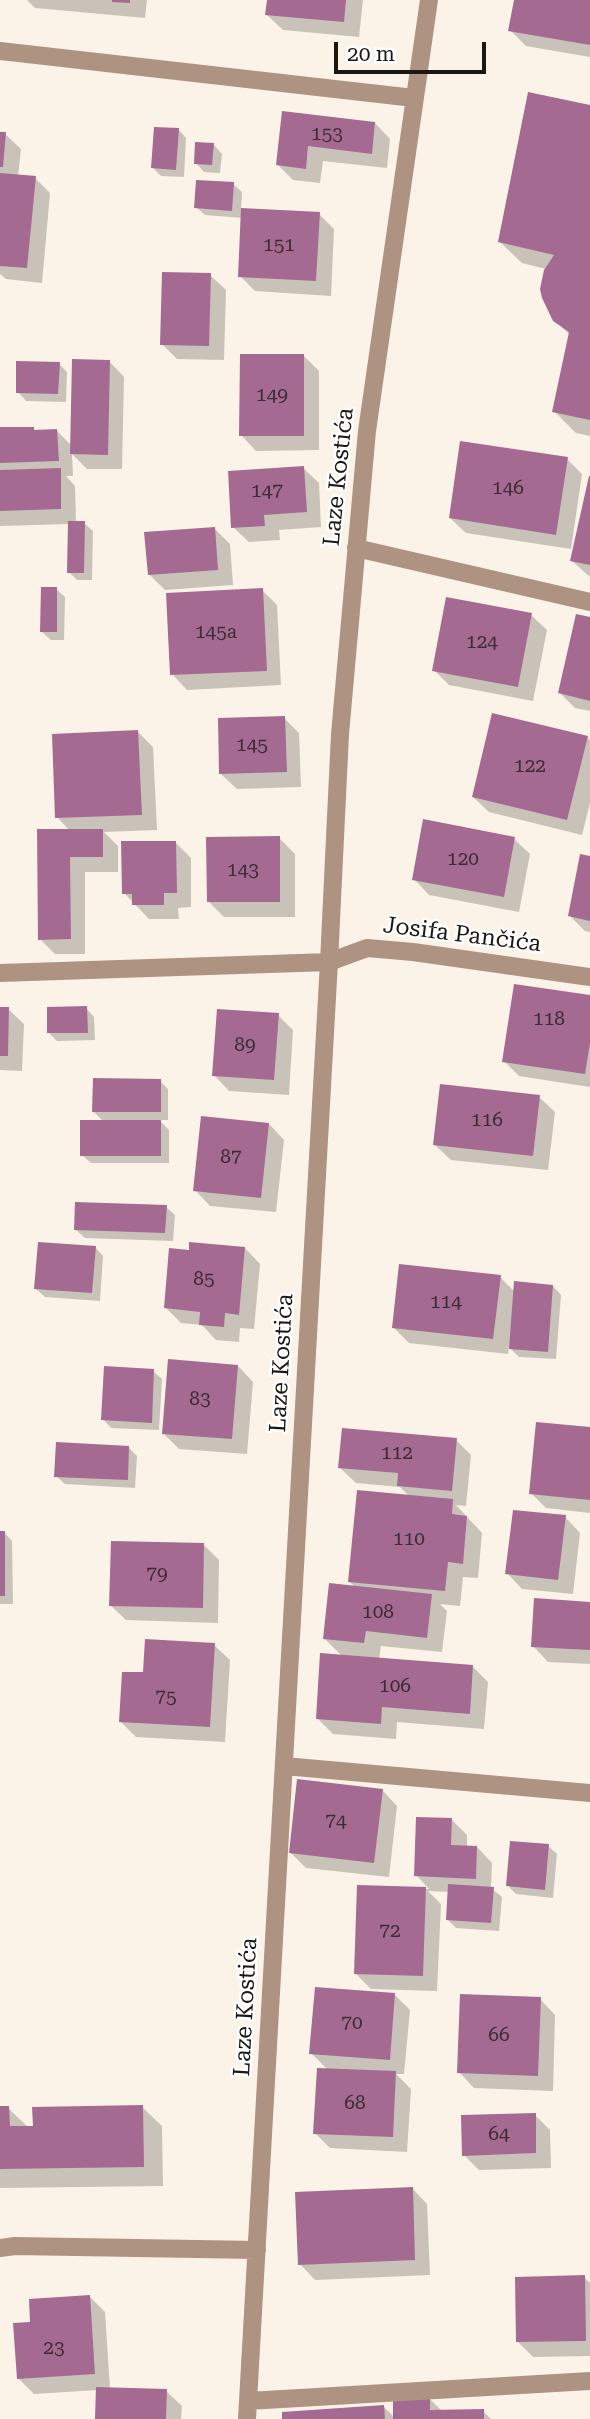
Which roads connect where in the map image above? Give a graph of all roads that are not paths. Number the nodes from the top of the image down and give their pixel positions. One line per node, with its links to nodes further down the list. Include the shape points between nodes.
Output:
1 (429, 0): 3 (street, Laze Kostića)
2 (0, 51): 3 (street)
3 (414, 99): 4 (street, Laze Kostića, via 367,432)
4 (356, 548): 5 (street); 6 (street, Laze Kostića, via 340,734)
5 (590, 602)
6 (329, 962): 7 (street); 8 (street, Josifa Pančića, via 368,948); 9 (street, Laze Kostića)
7 (0, 973)
8 (590, 976)
9 (284, 1766): 10 (street); 12 (street, Laze Kostića)
10 (590, 1793)
11 (0, 2248): 12 (street)
12 (257, 2250): 14 (street, Laze Kostića)
13 (590, 2381): 14 (street)
14 (248, 2401): 15 (street, Laze Kostića)
15 (247, 2419)

